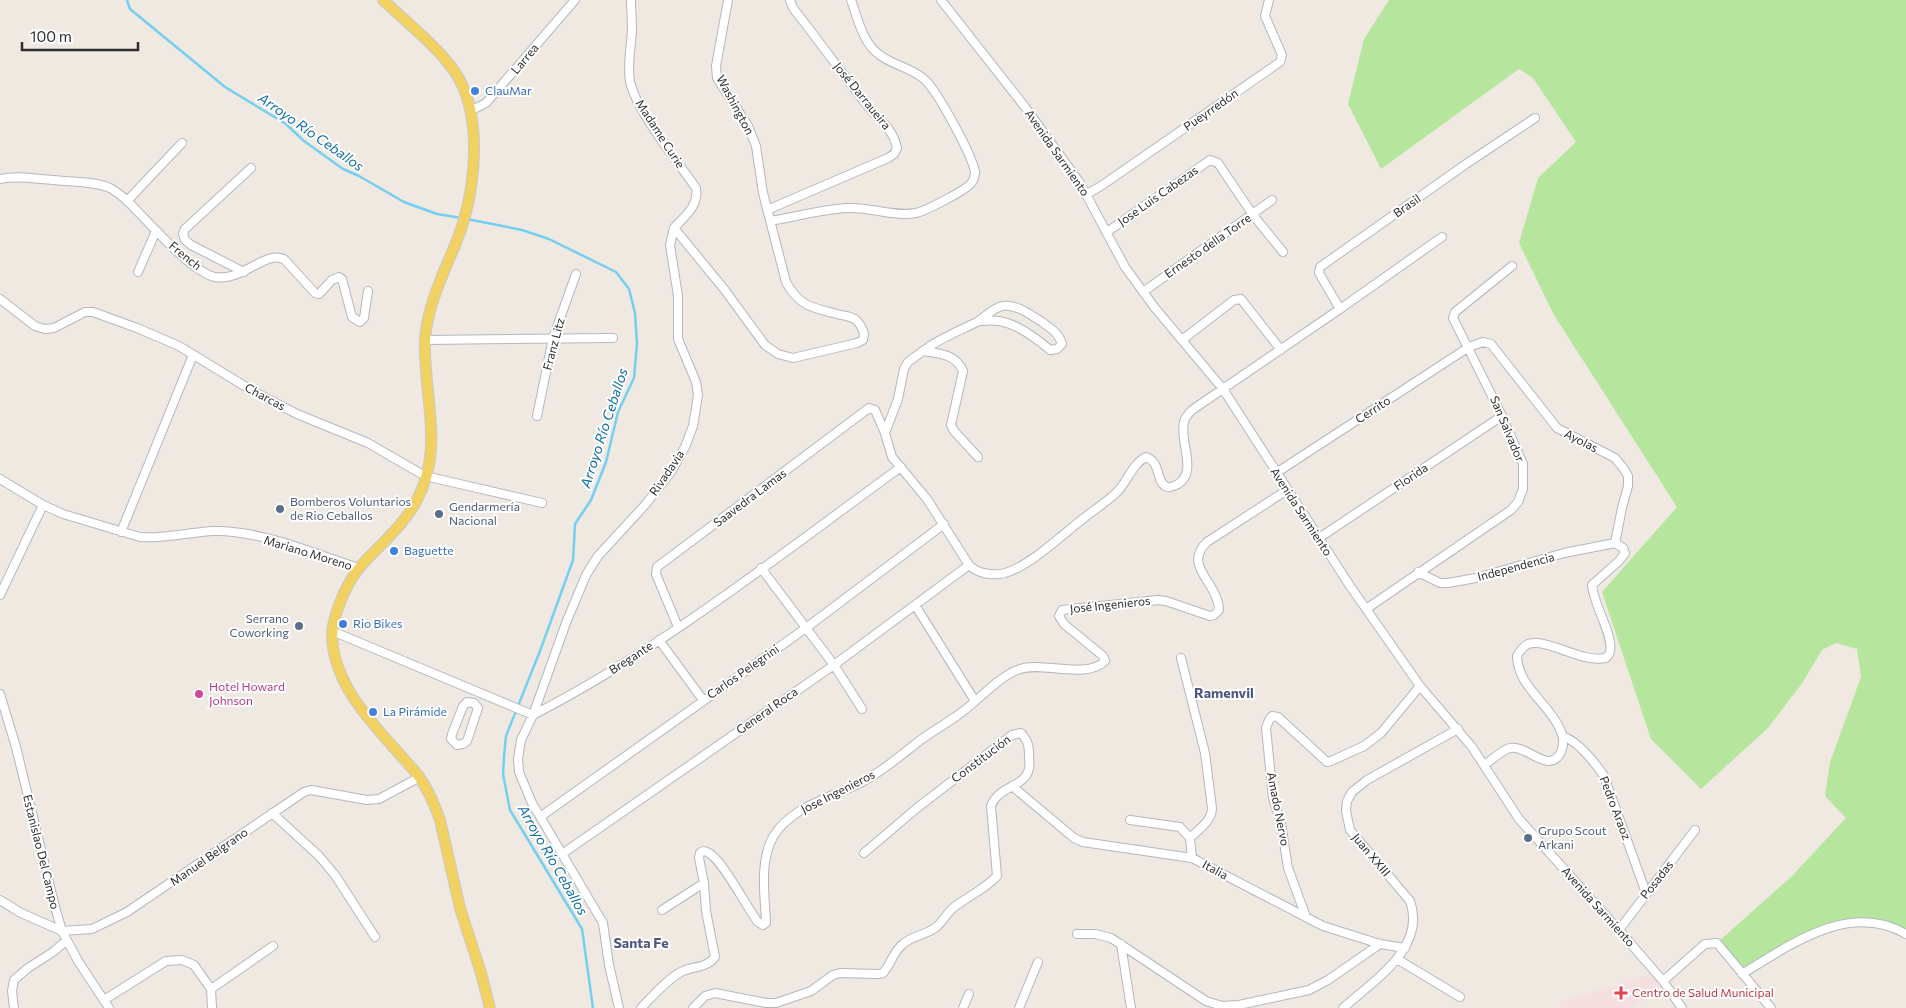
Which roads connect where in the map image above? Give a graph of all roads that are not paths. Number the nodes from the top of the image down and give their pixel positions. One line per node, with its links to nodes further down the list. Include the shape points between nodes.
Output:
1 (383, 0): 9 (main road, via 439,52 463,88)
2 (575, 0): 9 (street, Larrea, via 486,103)
3 (631, 0): 20 (street, Madame Curie, via 630,81 649,120 696,188 698,196 693,208)
4 (728, 0): 17 (street, Washington, via 716,66 717,78 748,126 756,146)
5 (790, 0): 17 (street, José Darraueira, via 868,107 888,127 897,148 888,158)
6 (851, 0): 19 (street, via 873,50 926,80 937,96 970,155 975,173 972,183 965,190 918,213 847,208)
7 (941, 0): 14 (street, Avenida Sarmiento, via 1025,106)
8 (1269, 0): 14 (street, Pueyrredón, via 1265,16 1282,55 1280,62)
9 (470, 111): 36 (main road, via 474,170 467,211 443,273)
10 (1535, 118): 32 (street, Brasil, via 1320,267 1319,273)
11 (182, 143): 15 (street)
12 (251, 168): 27 (street, via 183,234 191,245)
13 (0, 179): 15 (street, French, via 18,177 103,186)
14 (1086, 194): 22 (street, Avenida Sarmiento)
15 (127, 200): 21 (street, French)
16 (1272, 200): 18 (street, Ernesto della Torre)
17 (767, 210): 19 (street)
18 (1253, 215): 22 (street, Jose Luis Cabezas, via 1218,163 1210,160); 24 (street); 30 (street, Ernesto della Torre)
19 (770, 221): 20 (street, via 786,282 793,294 809,307 851,317 864,333 863,340 793,358 778,354 765,345 724,288)
20 (674, 228): 79 (street, Rivadavia, via 670,245 678,296 678,339 698,395 693,426 671,472 598,556 586,575)
21 (156, 231): 26 (street); 27 (street, French, via 180,255 214,277)
22 (1107, 232): 30 (street, Avenida Sarmiento, via 1125,267)
23 (1442, 237): 32 (street)
24 (1283, 252)
25 (1512, 266): 38 (street, San Salvador, via 1455,312 1453,318)
26 (138, 272)
27 (244, 272): 29 (street, French, via 272,256 280,257 319,294 339,277 352,318 360,322 364,318)
28 (576, 274): 34 (street, Franz Litz)
29 (368, 291)
30 (1144, 292): 37 (street, Avenida Sarmiento)
31 (0, 299): 41 (street, Charcas, via 35,326 45,329 54,328 85,312 93,312 179,346)
32 (1340, 309): 40 (street)
33 (979, 321): 33 (street, via 999,321 1013,326 1050,350 1057,350 1062,344 1056,332 1022,310 1009,306 1001,306); 39 (street)
34 (553, 338): 35 (street); 36 (street); 43 (street, Franz Litz)
35 (613, 338)
36 (425, 340): 49 (main road, via 432,447)
37 (1182, 340): 40 (street, via 1234,300 1241,299); 42 (street, Avenida Sarmiento)
38 (1469, 347): 44 (street, San Salvador); 48 (street, Cerrito); 57 (street, Ayolas, via 1483,342 1490,344 1557,428 1615,458 1624,469 1628,486)
39 (923, 350): 45 (street, via 904,369 898,399); 46 (street, via 944,354 962,367 951,424)
40 (1281, 350): 42 (street)
41 (193, 355): 49 (street, Charcas, via 297,414 368,443); 55 (street)
42 (1223, 389): 48 (street, Avenida Sarmiento); 58 (street, via 1192,410 1184,422 1187,472 1176,486 1165,486 1160,481 1157,466 1146,457 1136,464 1117,492 1020,566 993,574 975,571)
43 (537, 416)
44 (1502, 416): 56 (street, Florida); 61 (street, San Salvador, via 1523,464 1523,489 1518,502 1511,510)
45 (885, 433): 47 (street, via 892,457); 65 (street, Saavedra Lamas, via 874,410 869,408 657,567 656,574)
46 (978, 457)
47 (901, 467): 54 (street); 60 (street, Bregante)
48 (1276, 474): 51 (street, Avenida Sarmiento)
49 (425, 476): 52 (street, Charcas); 59 (main road, via 418,499 398,528)
50 (0, 479): 53 (street, Mariano Moreno)
51 (1287, 490): 56 (street, Avenida Sarmiento); 71 (street, José Ingenieros, via 1207,542 1198,553 1199,566 1217,595 1219,610 1214,616 1158,600 1062,610 1058,616 1064,624 1092,645 1105,661 1090,668 1028,667)
52 (542, 503)
53 (43, 505): 55 (street, Mariano Moreno); 62 (street)
54 (944, 524): 58 (street); 66 (street, Carlos Pelegrini)
55 (121, 532): 59 (street, Mariano Moreno, via 151,538 215,531 250,536 274,540)
56 (1319, 538): 64 (street, Avenida Sarmiento)
57 (1615, 542): 61 (street, Independencia, via 1448,583 1440,583); 81 (street, via 1625,553 1592,585 1610,642 1606,658 1597,660 1576,656 1536,643 1527,645 1517,656 1522,677)
58 (969, 565): 63 (street, General Roca)
59 (359, 568): 67 (main road, via 341,600)
60 (761, 568): 65 (street, Bregante); 66 (street)
61 (1418, 572): 64 (street, San Salvador)
62 (0, 595)
63 (915, 604): 70 (street, General Roca); 76 (street)
64 (1366, 608): 72 (street, Avenida Sarmiento)
65 (678, 628): 68 (street, Bregante)
66 (806, 628): 70 (street); 75 (street, Carlos Pelegrini)
67 (332, 631): 73 (street); 83 (main road, via 336,664 360,708)
68 (660, 640): 75 (street); 79 (street, Bregante, via 608,674)
69 (1181, 658): 89 (street, via 1205,753 1212,808 1207,822)
70 (834, 665): 78 (street); 91 (street, General Roca)
71 (1004, 679): 76 (street, Jose Ingenieros)
72 (1420, 686): 80 (street, Avenida Sarmiento); 97 (street, Amado Nervo, via 1381,732 1364,746 1327,762 1278,716 1269,720 1266,728 1273,798 1281,823 1288,868)
73 (478, 691): 77 (street); 79 (street)
74 (0, 694): 99 (street, Estanislao Del Campo)
75 (703, 700): 86 (street, Carlos Pelegrini)
76 (975, 701): 93 (street, Jose Ingenieros, via 887,767 797,813 784,824 768,849 764,876 766,923 758,922 714,857 703,851 699,858)
77 (474, 703): 77 (street, via 467,702 463,706 451,739 457,745 467,741 478,708)
78 (862, 710)
79 (530, 713): 86 (street, Rivadavia, via 518,759 519,772)
80 (1458, 729): 82 (street, Avenida Sarmiento); 107 (street, Juan XXIII, via 1367,780 1352,792 1347,801 1350,830 1410,901 1414,911)
81 (1564, 736): 82 (street, via 1560,753 1554,760 1544,761 1510,748); 94 (street, Pedro Araoz, via 1570,738 1604,776)
82 (1484, 764): 98 (street, Avenida Sarmiento, via 1519,819)
83 (420, 777): 85 (street, Manuel Belgrano, via 379,799 367,800 311,790); 119 (main road, via 440,820 460,908)
84 (1012, 786): 90 (street, Constitución, via 1021,781 1030,769 1029,745 1021,733 1012,735); 92 (street, via 1083,842); 122 (street, Constitución, via 1000,792 991,806 997,876 950,911 933,930 904,943 890,958 883,973 840,973 811,992 776,1003 710,993)
85 (272, 814): 99 (street, Manuel Belgrano, via 127,912 92,929); 102 (street, via 319,856 335,875)
86 (540, 817): 91 (street, Rivadavia)
87 (1130, 820): 89 (street, via 1180,827)
88 (1695, 830): 94 (street, Posadas)
89 (1190, 838): 92 (street, Italia)
90 (864, 853)
91 (562, 854): 120 (street, Rivadavia, via 602,923)
92 (1192, 858): 97 (street, Italia)
93 (704, 883): 96 (street); 121 (street, Jose Ingenieros, via 715,957 708,964 677,973)
94 (1646, 893): 98 (street, Posadas)
95 (0, 900): 99 (street, Manuel Belgrano)
96 (662, 910)
97 (1306, 917): 105 (street, Italia, via 1323,926)
98 (1619, 930): 111 (street, Avenida Sarmiento)
99 (62, 931): 103 (street, Estanislao Del Campo)
100 (1077, 934): 104 (street, via 1095,934)
101 (1906, 934): 110 (street, via 1884,925 1864,922 1831,926 1796,942)
102 (375, 937)
103 (67, 940): 115 (street, Estanislao Del Campo); 116 (street, via 14,980)
104 (1121, 944): 105 (street, via 1206,1002 1222,1006 1308,990); 125 (street)
105 (1380, 944): 107 (street, Italia)
106 (273, 946): 112 (street)
107 (1405, 948): 108 (street, Juan XXIII)
108 (1397, 959): 114 (street); 126 (street, Juan XXIII)
109 (1038, 962): 124 (street)
110 (1742, 974): 111 (street, via 1717,943 1705,944); 128 (street)
111 (1663, 981): 127 (street, Avenida Sarmiento)
112 (211, 989): 115 (street, via 194,965 175,959 166,960); 118 (street)
113 (969, 994): 123 (street)
114 (1460, 997)
115 (104, 1000): 117 (street, Estanislao Del Campo)
116 (14, 1008)
117 (110, 1008)
118 (212, 1008)
119 (490, 1008)
120 (619, 1008)
121 (641, 1008)
122 (693, 1008)
123 (962, 1008)
124 (1019, 1008)
125 (1130, 1008)
126 (1343, 1008)
127 (1682, 1008)
128 (1771, 1008)

